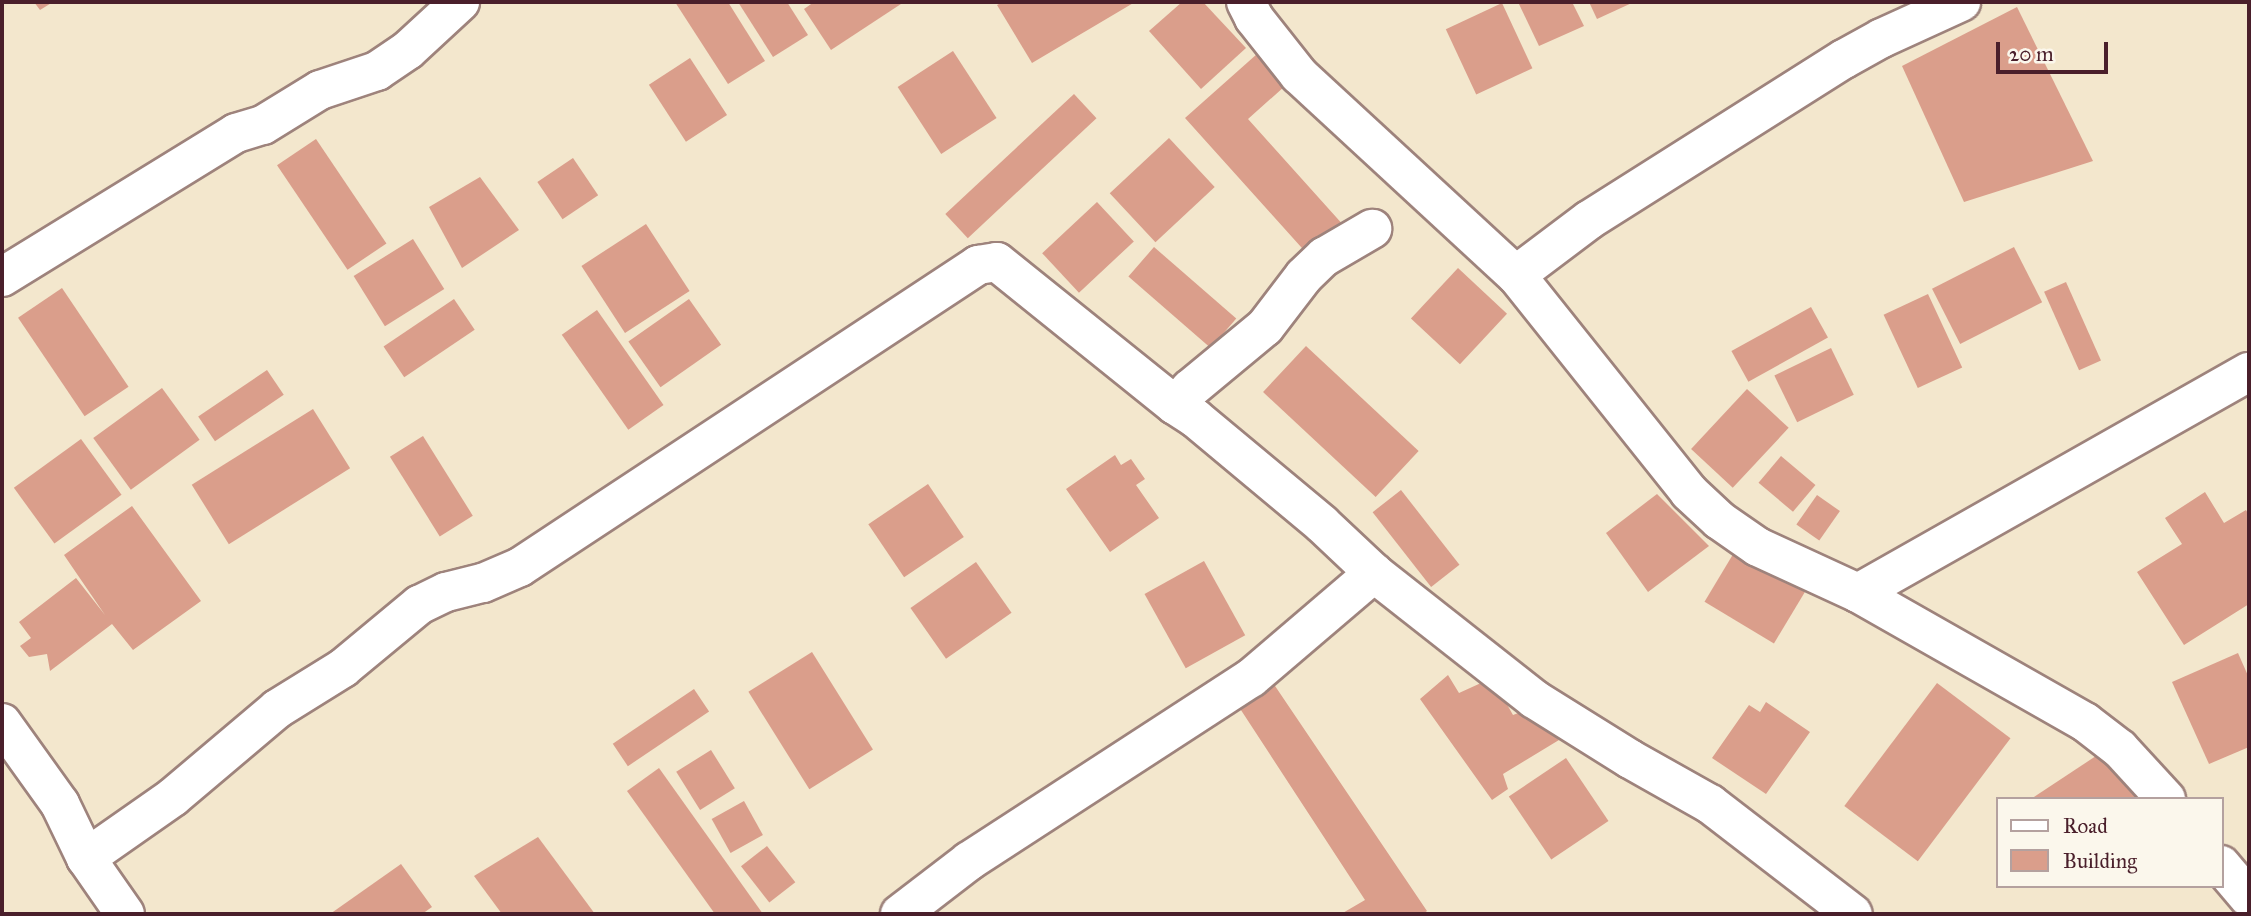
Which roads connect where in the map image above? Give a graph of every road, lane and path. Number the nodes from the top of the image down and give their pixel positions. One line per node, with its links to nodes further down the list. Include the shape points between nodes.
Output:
1 (460, 2): 6 (street, via 408,50 377,71 320,90 263,125 236,132)
2 (1246, 2): 5 (street, via 1299,75)
3 (1961, 2): 5 (street, via 1844,59 1589,220)
4 (1372, 229): 8 (street, via 1324,257 1265,327)
5 (1516, 275): 10 (street, via 1689,492 1719,520 1758,547)
6 (2, 277)
7 (2249, 372): 10 (street)
8 (1175, 405): 9 (street, via 1312,516); 13 (street, via 997,261 978,265 520,567 419,605 343,668 277,709 173,797)
9 (1374, 573): 17 (street, via 1251,678 969,861); 18 (street, via 1534,699 1710,804)
10 (1857, 593): 12 (street, via 2085,722 2120,749)
11 (2, 723): 13 (street, via 60,804)
12 (2164, 797)
13 (86, 858): 16 (street)
14 (2223, 867): 15 (street)
15 (2249, 898)
16 (125, 914)
17 (900, 914)
18 (1853, 914)

